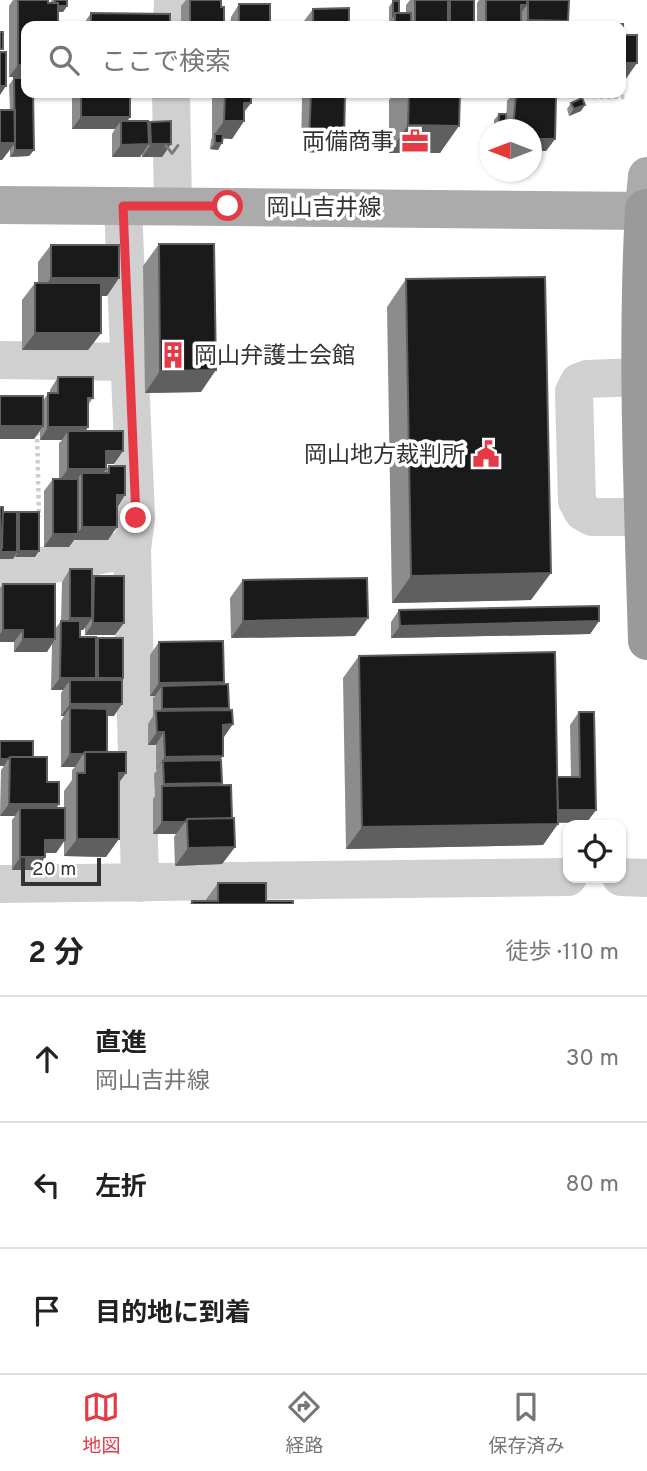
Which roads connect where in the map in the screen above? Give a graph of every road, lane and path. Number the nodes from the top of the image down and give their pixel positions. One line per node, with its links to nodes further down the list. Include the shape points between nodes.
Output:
1 (173, 0): 2 (street)
2 (172, 21)
3 (171, 98): 7 (street, one-way to 7)
4 (646, 201): 7 (main road, 岡山吉井線); 10 (highway)
5 (0, 205): 6 (main road, 岡山吉井線)
6 (123, 206): 7 (main road, 岡山吉井線); 9 (street)
7 (173, 206)
8 (0, 360): 9 (street)
9 (131, 362): 15 (street, via 136,518)
10 (639, 377): 14 (highway); 14 (street, via 587,379 579,382 574,392 577,501 592,517)
11 (37, 430): 13 (path)
12 (26, 513): 13 (path)
13 (39, 513): 16 (path)
14 (643, 517): 18 (highway)
15 (132, 549): 16 (street); 22 (street)
16 (40, 566): 17 (street)
17 (0, 574)
18 (647, 641)
19 (563, 877): 22 (street)
20 (626, 877): 21 (street)
21 (647, 878)
22 (140, 883): 23 (street)
23 (0, 884)

